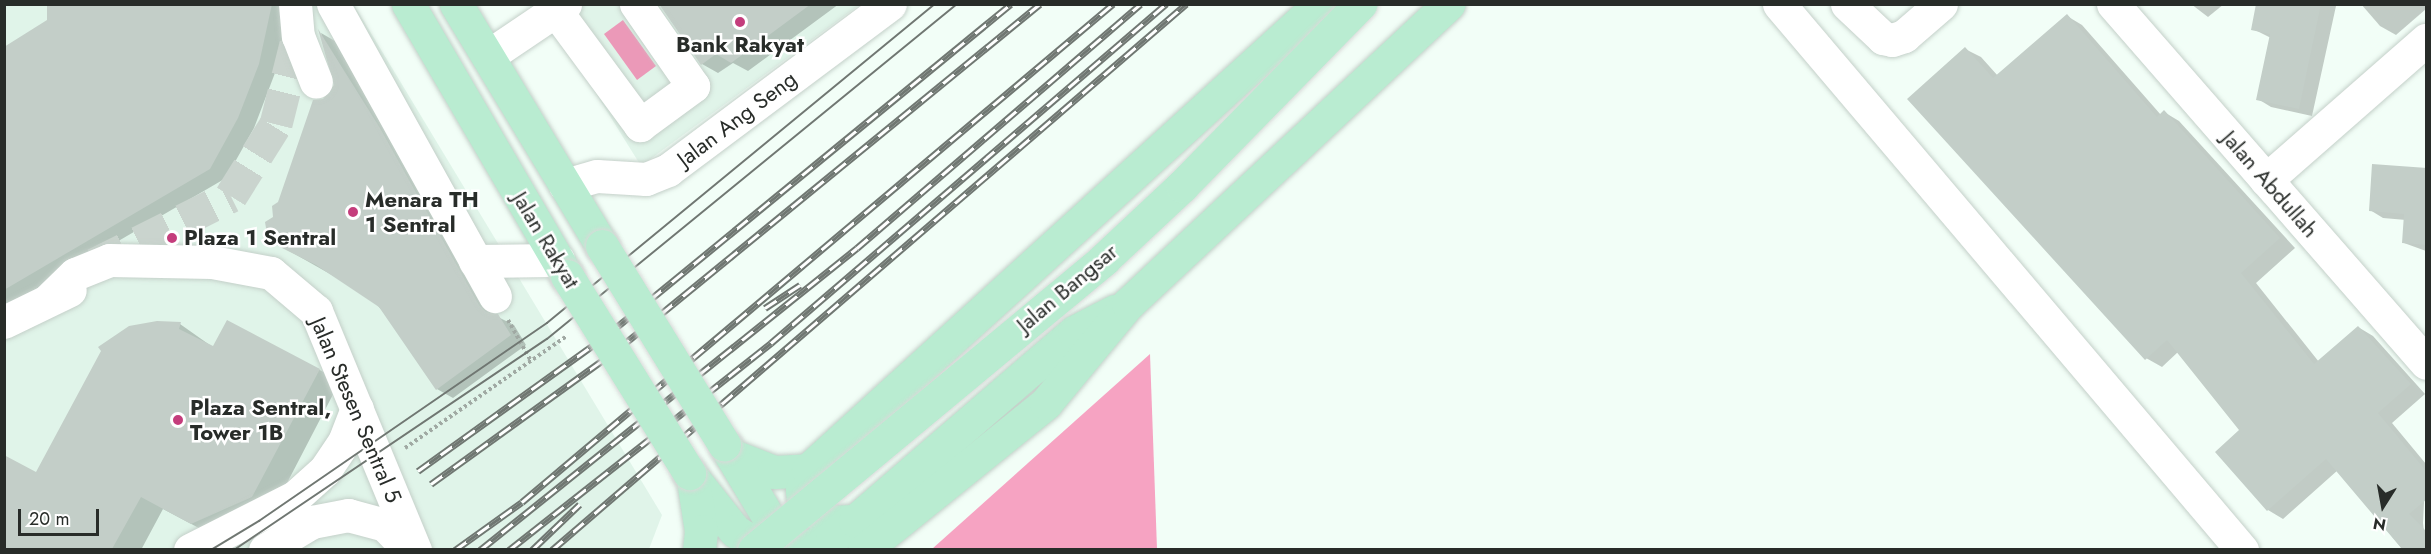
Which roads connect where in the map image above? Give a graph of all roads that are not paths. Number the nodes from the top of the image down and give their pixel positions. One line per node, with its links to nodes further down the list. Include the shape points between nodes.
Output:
1 (333, 4): 20 (street)
2 (408, 4): 21 (main road, Jalan Rakyat)
3 (456, 4): 16 (main road, Jalan Rakyat)
4 (636, 4): 13 (street, via 693,86 640,125)
5 (890, 4): 19 (street, Jalan Ang Seng, via 668,170 646,179 597,176)
6 (1320, 4): 27 (main road)
7 (1360, 4): 35 (main road, Jalan Bangsar, bridge, via 1182,186 1104,259)
8 (1449, 4): 29 (main road, via 1128,304 1047,403)
9 (1779, 4): 39 (street)
10 (1847, 4): 11 (street, via 1883,38 1892,40 1904,36)
11 (1941, 4)
12 (2113, 4): 18 (street, Jalan Abdullah)
13 (560, 8): 16 (street)
14 (296, 20): 17 (street)
15 (2427, 40): 18 (street)
16 (488, 56): 19 (main road, Jalan Rakyat)
17 (316, 82)
18 (2253, 177): 24 (street, Jalan Abdullah)
19 (565, 185): 26 (main road, Jalan Rakyat, bridge)
20 (475, 261): 21 (street); 22 (street)
21 (562, 268): 28 (main road, Jalan Rakyat, bridge)
22 (495, 296)
23 (4, 322): 25 (street, Jalan Stesen Sentral 5, via 49,299 141,262 212,262 271,273 316,311)
24 (2427, 363)
25 (357, 408): 30 (street, via 344,442 325,470 295,497); 33 (street, Jalan Stesen Sentral 5)
26 (727, 449): 27 (main road, via 774,472); 37 (main road, Jalan Rakyat, via 772,525)
27 (808, 470): 29 (main road, via 803,500 814,512)
28 (691, 476): 34 (main road, via 701,531); 36 (main road, Jalan Rakyat, via 735,531)
29 (860, 535): 38 (main road, via 832,538)
30 (190, 549)
31 (265, 549): 32 (street, via 312,522 348,515 385,525)
32 (409, 549)
33 (415, 549)
34 (699, 549)
35 (754, 549)
36 (766, 549)
37 (780, 549)
38 (796, 549)
39 (2242, 549)

